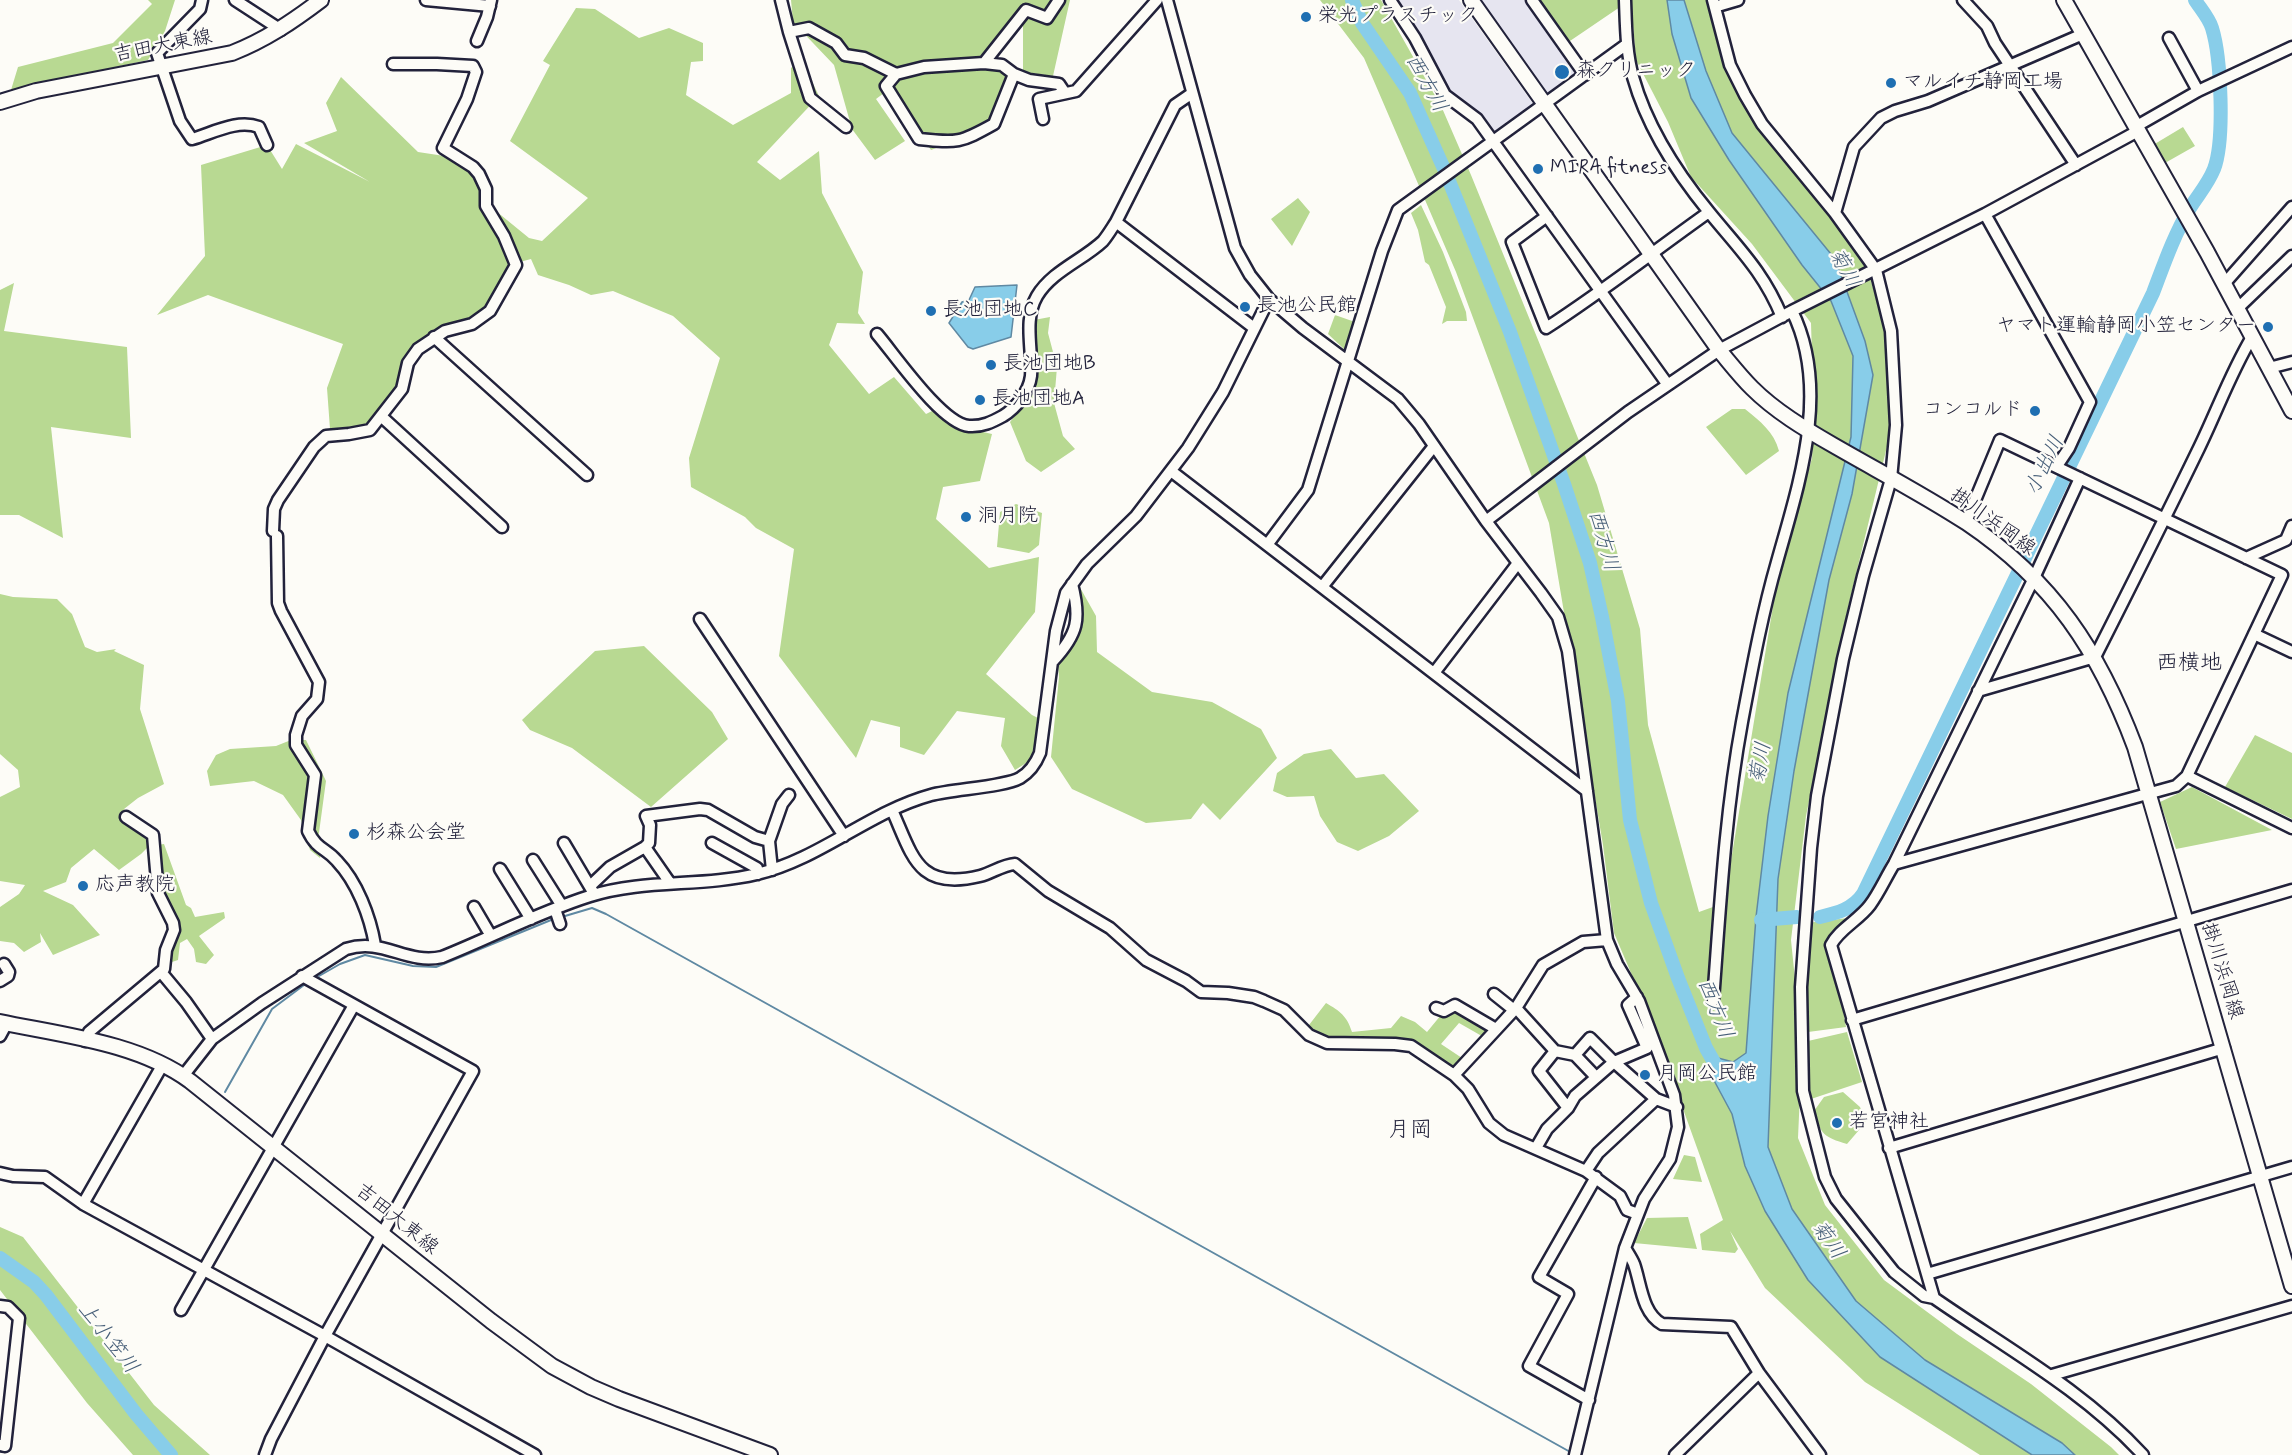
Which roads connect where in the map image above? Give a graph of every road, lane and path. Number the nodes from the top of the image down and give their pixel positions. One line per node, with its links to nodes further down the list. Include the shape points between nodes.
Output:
1 (202, 0): 28 (street, via 200,9 157,53)
2 (235, 0): 18 (street)
3 (321, 0): 18 (main road, 吉田大東線)
4 (426, 0): 16 (street)
5 (781, 0): 19 (street)
6 (1059, 0): 25 (street, via 1047,18 1026,10)
7 (1157, 0): 33 (street, via 1076,91)
8 (1167, 0): 34 (street)
9 (1390, 0): 40 (street, via 1445,95 1477,119)
10 (1471, 0): 36 (main road, 掛川浜岡線)
11 (1532, 0): 31 (street)
12 (1625, 0): 23 (street)
13 (1738, 0): 17 (street)
14 (1963, 0): 27 (street, via 1987,26)
15 (2064, 0): 20 (main road)
16 (490, 3): 22 (street)
17 (1717, 3): 45 (street, via 1730,65 1748,100 1762,124)
18 (281, 30): 28 (main road, 吉田大東線, via 232,53)
19 (789, 32): 29 (street, via 809,28 836,43 845,55 864,58); 38 (street, via 810,98)
20 (2083, 34): 27 (street); 39 (main road)
21 (2169, 38): 32 (street)
22 (477, 42)
23 (1627, 44): 31 (street); 44 (street, via 1633,76 1652,126 1680,174)
24 (2292, 46): 32 (street)
25 (984, 63): 29 (street, via 924,67); 30 (street, via 1002,65)
26 (393, 64): 60 (street, via 473,66 476,72 467,99 443,148 480,174 486,189 486,206 516,265 490,311 472,324)
27 (2010, 66): 42 (street); 45 (street, via 1881,118 1854,147)
28 (162, 67): 35 (main road, 吉田大東線, via 36,91); 41 (street, via 180,122 192,139 248,123 259,127)
29 (896, 74): 30 (street, via 886,86 919,139 952,143 994,124)
30 (1014, 74): 33 (street, via 1059,84)
31 (1585, 75): 36 (street)
32 (2198, 91): 39 (street)
33 (1065, 93): 37 (street, via 1038,99)
34 (1191, 94): 48 (street, via 1175,105); 54 (street, via 1235,248)
35 (0, 102)
36 (1544, 105): 40 (street); 49 (main road, 掛川浜岡線)
37 (1042, 119)
38 (846, 127)
39 (2137, 129): 42 (street); 52 (main road)
40 (1493, 141): 47 (street); 63 (street, via 1398,210)
41 (267, 145)
42 (2076, 165): 46 (street)
43 (2292, 207): 52 (street)
44 (1709, 212): 49 (street); 57 (street, via 1750,259)
45 (1835, 213): 51 (street)
46 (1985, 214): 51 (street); 71 (street, via 2090,402)
47 (1547, 216): 53 (street); 53 (street, via 1512,242 1546,328)
48 (1116, 222): 58 (street); 59 (street, via 1104,240 1050,280 1038,295 1029,313 1031,378 1010,412 991,423 968,426 950,418)
49 (1651, 253): 53 (street); 62 (main road, 掛川浜岡線)
50 (2292, 256): 55 (street)
51 (1874, 270): 56 (street); 75 (street, via 1891,331 1896,390)
52 (2224, 284): 55 (main road)
53 (1600, 293): 66 (street)
54 (1269, 299): 58 (street); 63 (street)
55 (2237, 309): 61 (main road)
56 (1795, 310): 57 (street); 69 (street, via 1809,363)
57 (1782, 317): 62 (street)
58 (1254, 328): 72 (street, via 1214,407)
59 (878, 334)
60 (434, 337): 68 (street, via 408,363 404,386); 73 (street)
61 (2252, 337): 65 (main road); 76 (street)
62 (1719, 350): 66 (street); 69 (main road, 掛川浜岡線, via 1752,388)
63 (1348, 361): 70 (street, via 1398,399); 81 (street, via 1308,490)
64 (2292, 362): 65 (street)
65 (2269, 368): 67 (main road)
66 (1668, 385): 77 (street)
67 (2292, 411)
68 (382, 417): 80 (street); 121 (street, via 370,430 326,436 314,447 274,509 278,603 320,682 317,699 302,716 296,735 296,745 315,775 308,831 321,850 334,857 353,880)
69 (1809, 431): 75 (main road, 掛川浜岡線); 128 (street, via 1742,722 1722,873)
70 (1434, 446): 77 (street); 86 (street)
71 (2057, 466): 74 (street); 78 (street, via 2000,440)
72 (1171, 471): 81 (street); 85 (street, via 1136,516)
73 (587, 475)
74 (2080, 478): 76 (street); 84 (street)
75 (1891, 479): 78 (main road, 掛川浜岡線); 163 (street, via 1843,659 1817,796 1804,920 1803,1091 1825,1177 1836,1199 1894,1272 1924,1296)
76 (2165, 519): 82 (street); 90 (street)
77 (1486, 521): 83 (street)
78 (1966, 522): 84 (main road, 掛川浜岡線)
79 (2292, 526): 82 (street, via 2286,540)
80 (502, 527)
81 (1267, 545): 86 (street)
82 (2246, 558): 88 (street, via 2282,575)
83 (1518, 563): 92 (street); 95 (street, via 1564,633)
84 (2032, 576): 90 (main road, 掛川浜岡線); 93 (street)
85 (1072, 584): 91 (street, via 1056,631); 91 (street, via 1077,620)
86 (1322, 587): 92 (street)
87 (700, 619): 101 (street)
88 (2254, 634): 89 (street); 94 (street)
89 (2292, 652)
90 (2095, 657): 93 (street); 96 (main road, 掛川浜岡線, via 2124,718)
91 (1053, 661): 98 (street, via 1040,753 1031,769 1009,782 928,795)
92 (1434, 673): 95 (street)
93 (1978, 692): 107 (street)
94 (2187, 776): 96 (street, via 2176,786); 100 (street)
95 (1587, 791): 120 (street)
96 (2148, 794): 107 (street); 117 (main road, 掛川浜岡線)
97 (789, 795): 102 (street)
98 (892, 810): 101 (street); 143 (street, via 924,872 937,878 963,879 1015,864 1048,891 1110,928 1146,960 1201,993 1254,997 1284,1010 1309,1035 1327,1043 1411,1046)
99 (126, 817): 123 (street, via 153,835 158,893 173,923)
100 (2292, 828)
101 (844, 836): 109 (street)
102 (769, 841): 105 (street, via 700,809 646,816 650,825 649,843); 109 (street)
103 (564, 843): 112 (street)
104 (712, 843): 110 (street, via 757,868)
105 (645, 847): 111 (street); 112 (street, via 610,867)
106 (533, 860): 115 (street)
107 (1893, 864): 132 (street, via 1870,905 1831,945)
108 (500, 869): 116 (street)
109 (772, 870): 110 (street)
110 (758, 874): 111 (street)
111 (670, 883): 112 (street)
112 (592, 890): 115 (street)
113 (2292, 890): 117 (street)
114 (474, 907): 119 (street)
115 (558, 908): 116 (street); 118 (street)
116 (531, 919): 119 (street)
117 (2186, 922): 132 (street); 138 (main road, 掛川浜岡線)
118 (560, 924)
119 (491, 936): 121 (street, via 432,959)
120 (1607, 940): 127 (street); 131 (street, via 1583,942 1543,965)
121 (375, 945): 124 (street, via 360,944 346,949)
122 (4, 964): 125 (street, via 9,972)
123 (161, 972): 136 (street); 137 (street, via 89,1032)
124 (302, 976): 129 (street); 136 (street)
125 (0, 981)
126 (1494, 994): 131 (street)
127 (1637, 997): 141 (street, via 1628,1005 1647,1048); 147 (street)
128 (1713, 1001)
129 (354, 1005): 149 (street); 158 (street, via 473,1071)
130 (1436, 1008): 134 (street, via 1444,1011 1455,1005)
131 (1515, 1009): 134 (street); 139 (street)
132 (1852, 1020): 151 (street)
133 (4, 1023): 135 (street); 137 (main road, 吉田大東線)
134 (1496, 1029): 143 (street)
135 (0, 1036)
136 (212, 1039): 144 (street)
137 (85, 1041): 142 (main road, 吉田大東線)
138 (2224, 1048): 151 (street); 155 (main road, 掛川浜岡線)
139 (1555, 1052): 140 (street); 148 (street, via 1539,1071)
140 (1575, 1055): 141 (street, via 1590,1038); 145 (street)
141 (1614, 1062): 145 (street); 146 (street)
142 (163, 1064): 144 (main road, 吉田大東線); 156 (street)
143 (1455, 1075): 150 (street, via 1489,1122 1504,1135)
144 (183, 1076): 149 (main road, 吉田大東線)
145 (1596, 1077): 148 (street)
146 (1656, 1099): 147 (street); 154 (street, via 1598,1153)
147 (1677, 1107): 157 (street, via 1678,1127 1671,1159)
148 (1568, 1108): 150 (street, via 1547,1129)
149 (273, 1148): 158 (main road, 吉田大東線); 160 (street)
150 (1536, 1148): 154 (street)
151 (1889, 1148): 161 (street)
152 (2292, 1167): 155 (street)
153 (0, 1173): 156 (street, via 45,1177)
154 (1591, 1174): 157 (street, via 1620,1196 1627,1210); 170 (street, via 1539,1277 1568,1294 1530,1366)
155 (2260, 1177): 161 (street); 162 (main road, 掛川浜岡線)
156 (83, 1204): 160 (street)
157 (1638, 1214): 159 (street)
158 (383, 1234): 167 (street); 172 (main road, 吉田大東線, via 552,1366)
159 (1624, 1248): 168 (street, via 1655,1320 1662,1324 1731,1327); 170 (street)
160 (205, 1270): 166 (street); 167 (street)
161 (1928, 1274): 163 (street)
162 (2292, 1286)
163 (1934, 1298): 169 (street)
164 (0, 1306): 171 (street, via 9,1307 18,1318 5,1446)
165 (2292, 1306): 169 (street)
166 (181, 1310)
167 (325, 1336): 174 (street); 175 (street)
168 (1759, 1373): 177 (street); 178 (street)
169 (2052, 1375): 179 (street)
170 (1589, 1400): 173 (street)
171 (0, 1445)
172 (737, 1450): 176 (main road, 吉田大東線)
173 (1576, 1452)
174 (265, 1455)
175 (535, 1455)
176 (770, 1455)
177 (1675, 1455)
178 (1820, 1455)
179 (2143, 1455)

